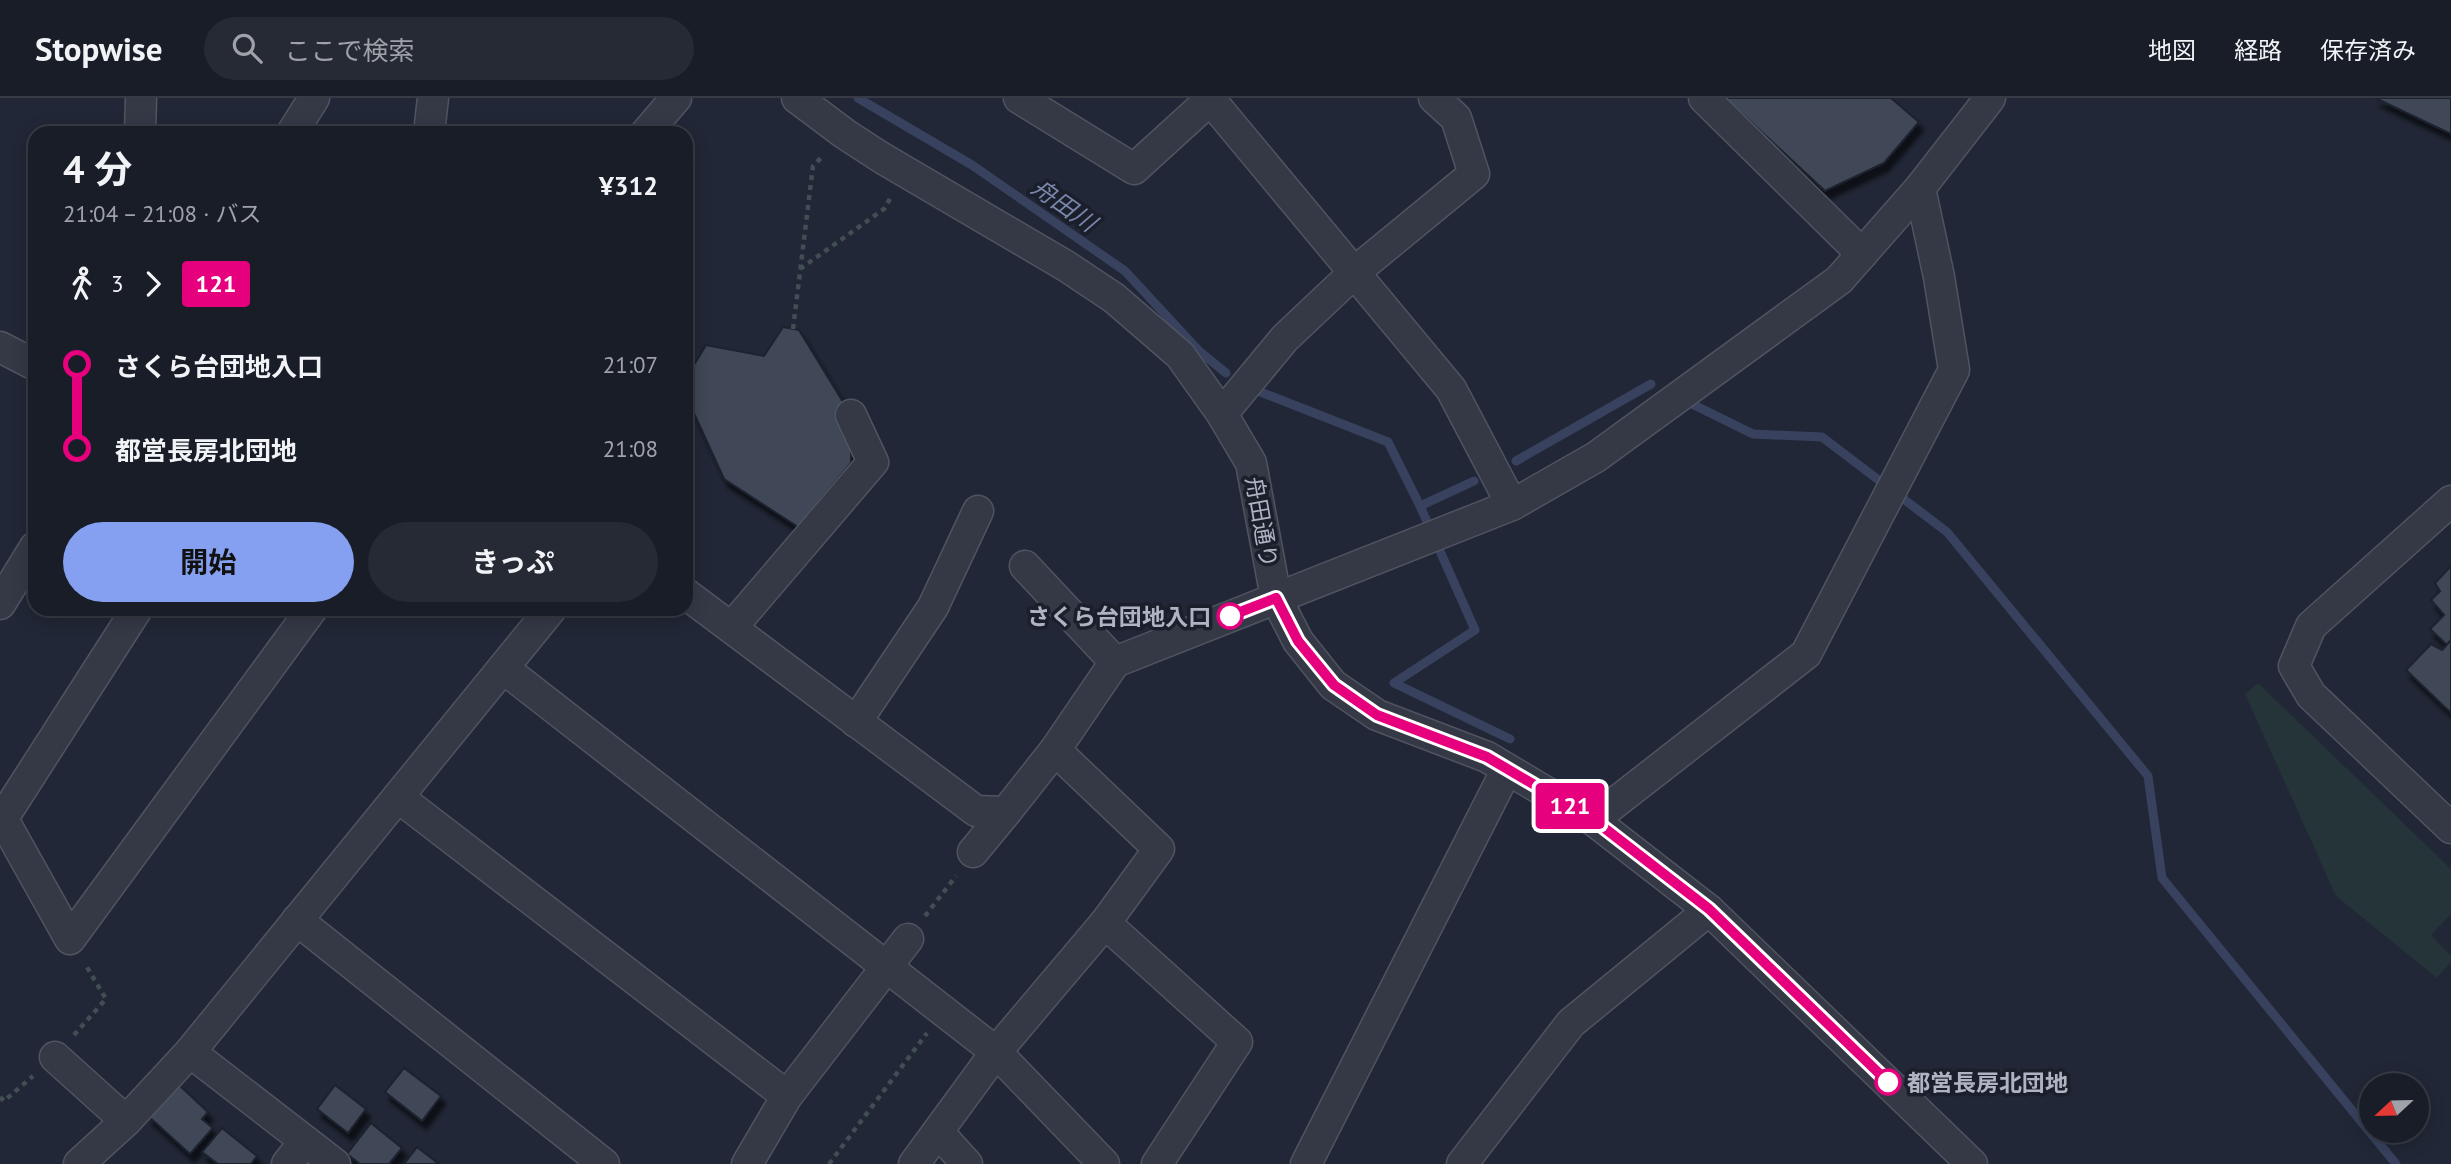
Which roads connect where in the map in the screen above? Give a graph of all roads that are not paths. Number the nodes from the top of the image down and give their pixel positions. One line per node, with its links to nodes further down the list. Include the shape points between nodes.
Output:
1 (141, 98): 11 (street)
2 (314, 98): 12 (street)
3 (433, 98): 13 (street)
4 (676, 98): 14 (street)
5 (797, 98): 20 (street, 舟田通り, via 845,134 1114,298 1180,355)
6 (1019, 98): 7 (street, via 1134,169)
7 (1211, 98): 17 (street)
8 (1434, 98): 17 (street, via 1456,118 1474,174)
9 (1704, 98): 16 (street)
10 (1990, 98): 15 (street)
11 (140, 126)
12 (296, 126)
13 (430, 126)
14 (652, 126)
15 (1920, 188): 16 (street); 42 (street, via 1954,370 1806,654)
16 (1862, 254): 23 (street, via 1839,280 1596,457)
17 (1356, 271): 20 (street, via 1285,338); 23 (street, via 1451,389)
18 (0, 347): 19 (street)
19 (28, 361)
20 (1222, 414): 27 (street, 舟田通り, via 1251,463)
21 (851, 415): 33 (street, via 873,462)
22 (2451, 501): 43 (street, via 2311,626 2294,666 2311,695)
23 (1512, 505): 27 (street)
24 (978, 511): 36 (street, via 933,607)
25 (28, 558): 29 (street)
26 (1026, 566): 34 (street)
27 (1276, 598): 34 (street); 38 (street, 舟田通り, via 1298,641 1334,685 1377,715)
28 (693, 599): 33 (street)
29 (0, 604)
30 (132, 616): 41 (street)
31 (307, 616): 41 (street, via 70,939)
32 (545, 616): 35 (street)
33 (732, 627): 36 (street)
34 (1115, 662): 37 (street)
35 (503, 668): 39 (street); 49 (street)
36 (856, 722): 40 (street, via 976,811)
37 (1055, 750): 40 (street); 47 (street, via 1159,849)
38 (1507, 769): 42 (street, 舟田通り); 65 (street)
39 (398, 797): 46 (street); 53 (street)
40 (1006, 812): 44 (street)
41 (1, 816)
42 (1594, 820): 45 (street, 舟田通り)
43 (2451, 828)
44 (974, 852)
45 (1709, 909): 66 (street, via 1571,1023); 67 (street, 舟田通り)
46 (298, 920): 50 (street); 59 (street)
47 (1105, 923): 51 (street); 64 (street, via 1237,1042)
48 (908, 939): 49 (street)
49 (885, 968): 51 (street); 53 (street)
50 (190, 1052): 54 (street); 56 (street)
51 (996, 1052): 55 (street); 63 (street)
52 (55, 1057): 54 (street)
53 (787, 1096): 60 (street)
54 (126, 1121): 57 (street)
55 (938, 1132): 61 (street); 62 (street)
56 (296, 1153): 58 (street)
57 (79, 1164)
58 (335, 1164)
59 (604, 1164)
60 (747, 1164)
61 (914, 1164)
62 (967, 1164)
63 (1104, 1164)
64 (1157, 1164)
65 (1306, 1164)
66 (1462, 1164)
67 (1972, 1164)

